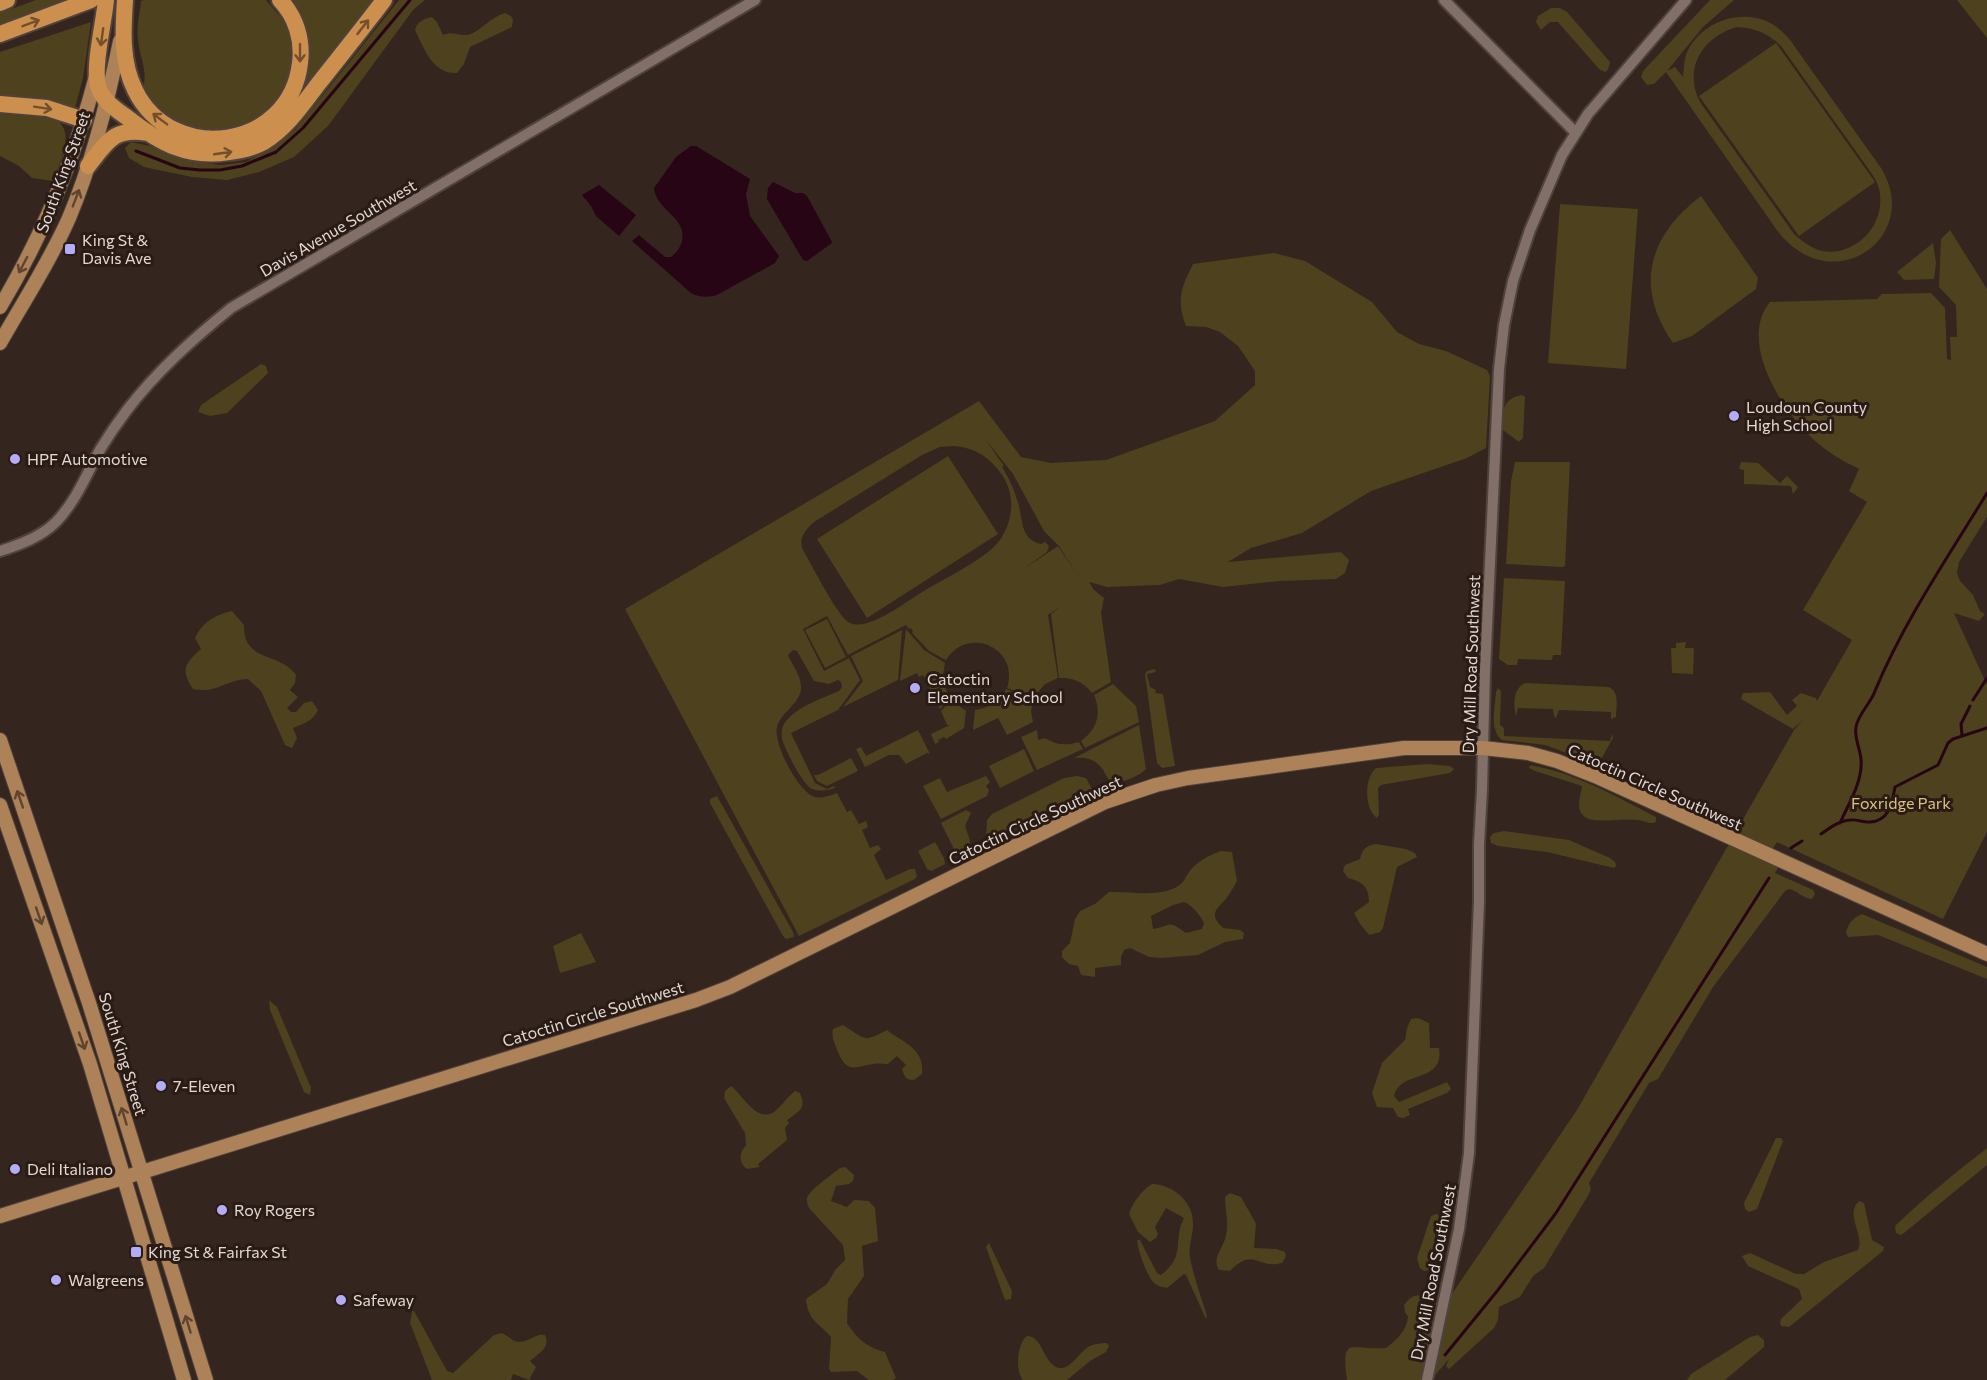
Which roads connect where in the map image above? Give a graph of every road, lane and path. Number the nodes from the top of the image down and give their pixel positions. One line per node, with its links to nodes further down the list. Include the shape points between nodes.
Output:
1 (7, 0): 10 (highway)
2 (91, 0): 12 (highway, one-way to 2)
3 (106, 0): 13 (highway, South King Street, one-way to 13)
4 (125, 0): 11 (highway, South King Street)
5 (280, 0): 11 (highway, one-way to 11, via 296,27 301,53 299,73 280,111 262,126 237,137 201,139 184,134 150,111 130,78)
6 (384, 0): 18 (highway, one-way to 6, via 179,149 202,155 240,150 263,142 295,113)
7 (755, 0): 22 (street, Davis Avenue Southwest, via 231,308 163,367 138,396 102,447 75,498 55,522 17,546)
8 (1444, 0): 17 (street)
9 (1686, 0): 17 (street, Dry Mill Road Southwest)
10 (0, 3)
11 (123, 30): 14 (main road, South King Street)
12 (0, 34)
13 (96, 74): 14 (highway); 16 (main road, South King Street)
14 (107, 101): 18 (highway); 19 (main road, South King Street)
15 (0, 104): 16 (highway, one-way to 16, via 47,108)
16 (84, 120): 20 (main road, South King Street, one-way to 20, via 55,200)
17 (1575, 132): 24 (street, Dry Mill Road Southwest, via 1530,230 1513,281 1501,346)
18 (148, 133): 19 (highway, via 132,130 117,135)
19 (88, 166): 21 (main road, South King Street, one-way to 19, via 56,244)
20 (0, 307)
21 (0, 343)
22 (0, 551)
23 (0, 740): 27 (main road, South King Street, one-way to 23, via 89,1003)
24 (1483, 748): 26 (main road, Catoctin Circle Southwest, via 1528,753 1595,776); 27 (main road, Catoctin Circle Southwest, via 1404,748 1188,778 1131,792 722,990); 32 (street, Dry Mill Road Southwest, via 1469,1153 1460,1229)
25 (0, 805): 28 (main road, one-way to 28, via 90,1064)
26 (1987, 954)
27 (140, 1173): 28 (main road, Catoctin Circle Southwest); 31 (main road, South King Street, one-way to 27)
28 (123, 1178): 29 (main road, Catoctin Circle Southwest); 30 (main road)
29 (0, 1216)
30 (184, 1380)
31 (206, 1380)
32 (1426, 1380)

